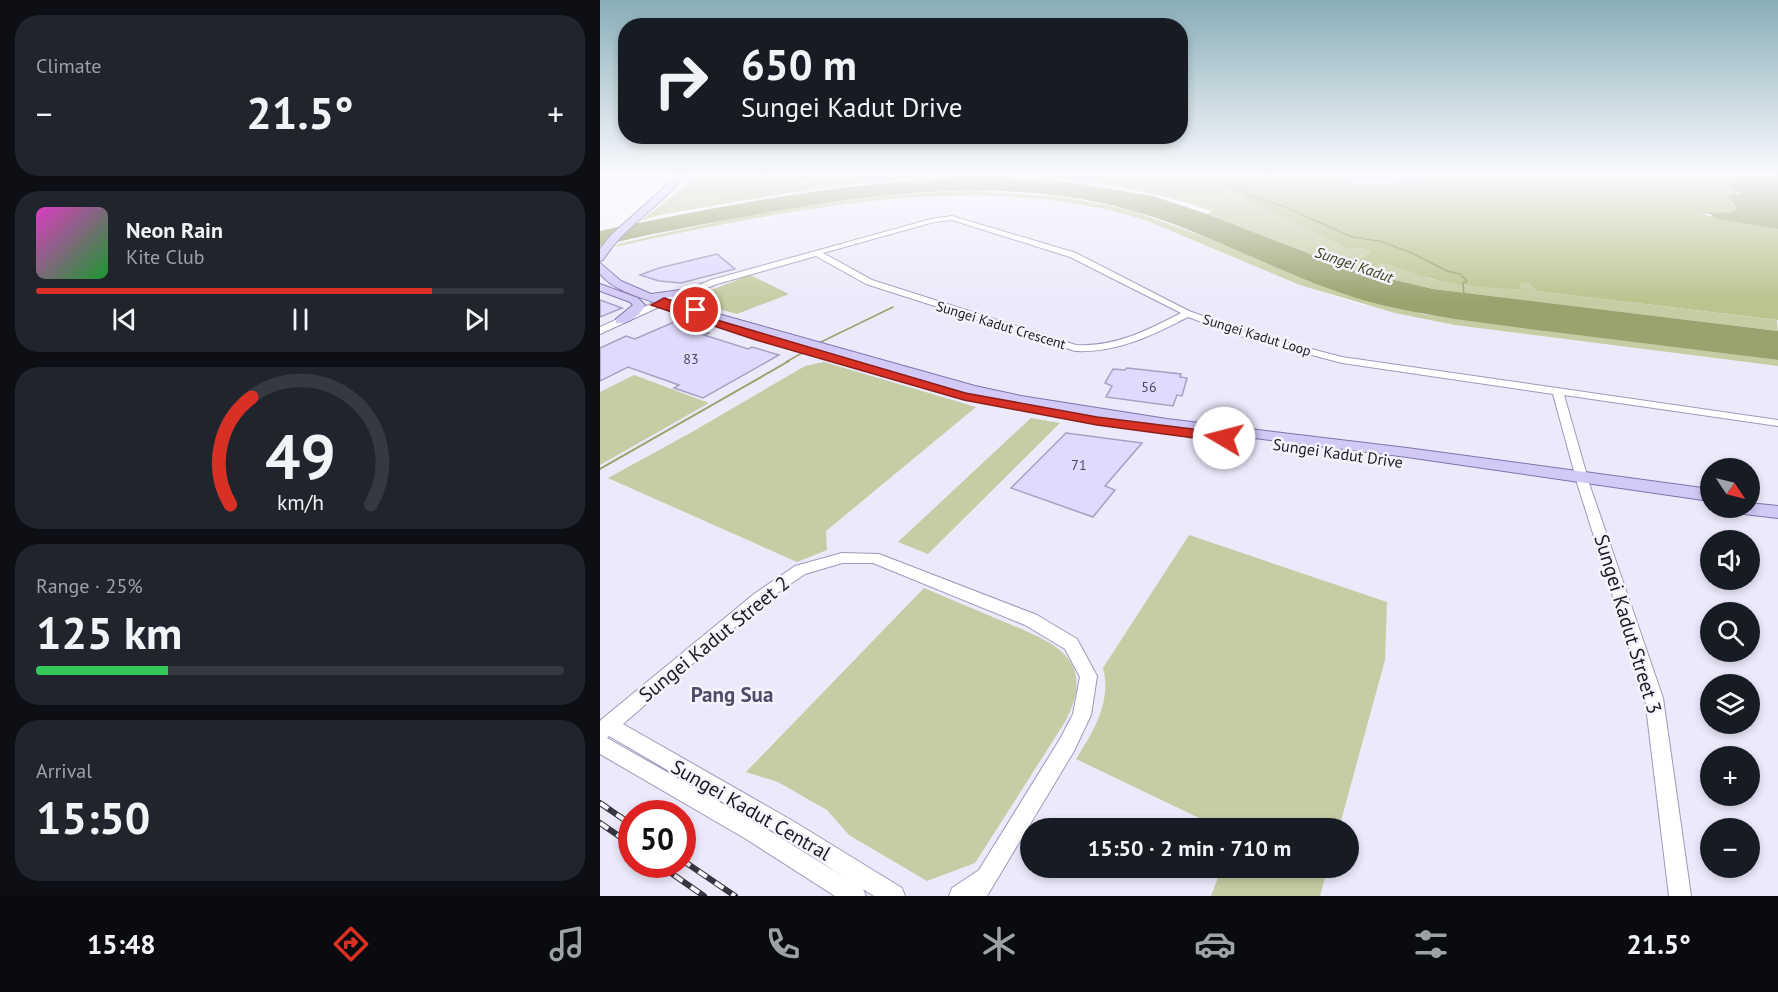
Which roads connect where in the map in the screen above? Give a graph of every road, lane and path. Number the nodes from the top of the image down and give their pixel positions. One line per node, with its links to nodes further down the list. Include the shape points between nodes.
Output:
1 (625, 218): 3 (main road)
2 (636, 218): 3 (main road)
3 (603, 244): 5 (main road)
4 (817, 253): 7 (street, Sungei Kadut Loop); 12 (street, Sungei Kadut Loop, via 952,218 1073,255); 12 (street, Sungei Kadut Crescent, via 861,278 902,294 1075,348 1117,346)
5 (600, 258)
6 (600, 266): 10 (main road, via 610,279)
7 (722, 280): 9 (street, Sungei Kadut Loop); 11 (street, Sungei Kadut Loop)
8 (600, 287): 10 (main road)
9 (688, 292): 10 (main road); 11 (street, Sungei Kadut Loop)
10 (639, 297): 11 (main road, Sungei Kadut Drive); 14 (main road, via 637,310)
11 (662, 304): 13 (main road, Sungei Kadut Drive); 14 (street); 15 (street)
12 (1188, 313): 16 (street, Sungei Kadut Loop, via 1243,334 1342,360)
13 (716, 320): 18 (main road, Sungei Kadut Drive, via 1020,401); 18 (main road, Sungei Kadut Drive, via 805,351 964,397 1021,408 1097,421)
14 (620, 321): 15 (street)
15 (600, 331)
16 (1558, 393): 17 (street, Sungei Kadut Loop); 18 (street, Sungei Kadut Street 3)
17 (1778, 423)
18 (1582, 481): 19 (main road, Sungei Kadut Drive); 20 (main road, Sungei Kadut Drive); 32 (street, Sungei Kadut Street 3, via 1654,698)
19 (1700, 494)
20 (1700, 501)
21 (1760, 501): 22 (main road)
22 (1778, 503)
23 (1760, 510): 24 (main road)
24 (1778, 512)
25 (603, 734): 26 (street, Sungei Kadut Street 2, via 759,598 800,570 842,558 874,558 1031,620 1071,644 1089,676 1082,715 1067,745); 27 (street, Sungei Kadut Central); 28 (street, Sungei Kadut Central, via 786,828)
26 (988, 873): 29 (street); 30 (street, Sungei Kadut Street 2); 31 (street)
27 (855, 896)
28 (894, 896)
29 (960, 896)
30 (975, 896)
31 (986, 896)
32 (1680, 896)

